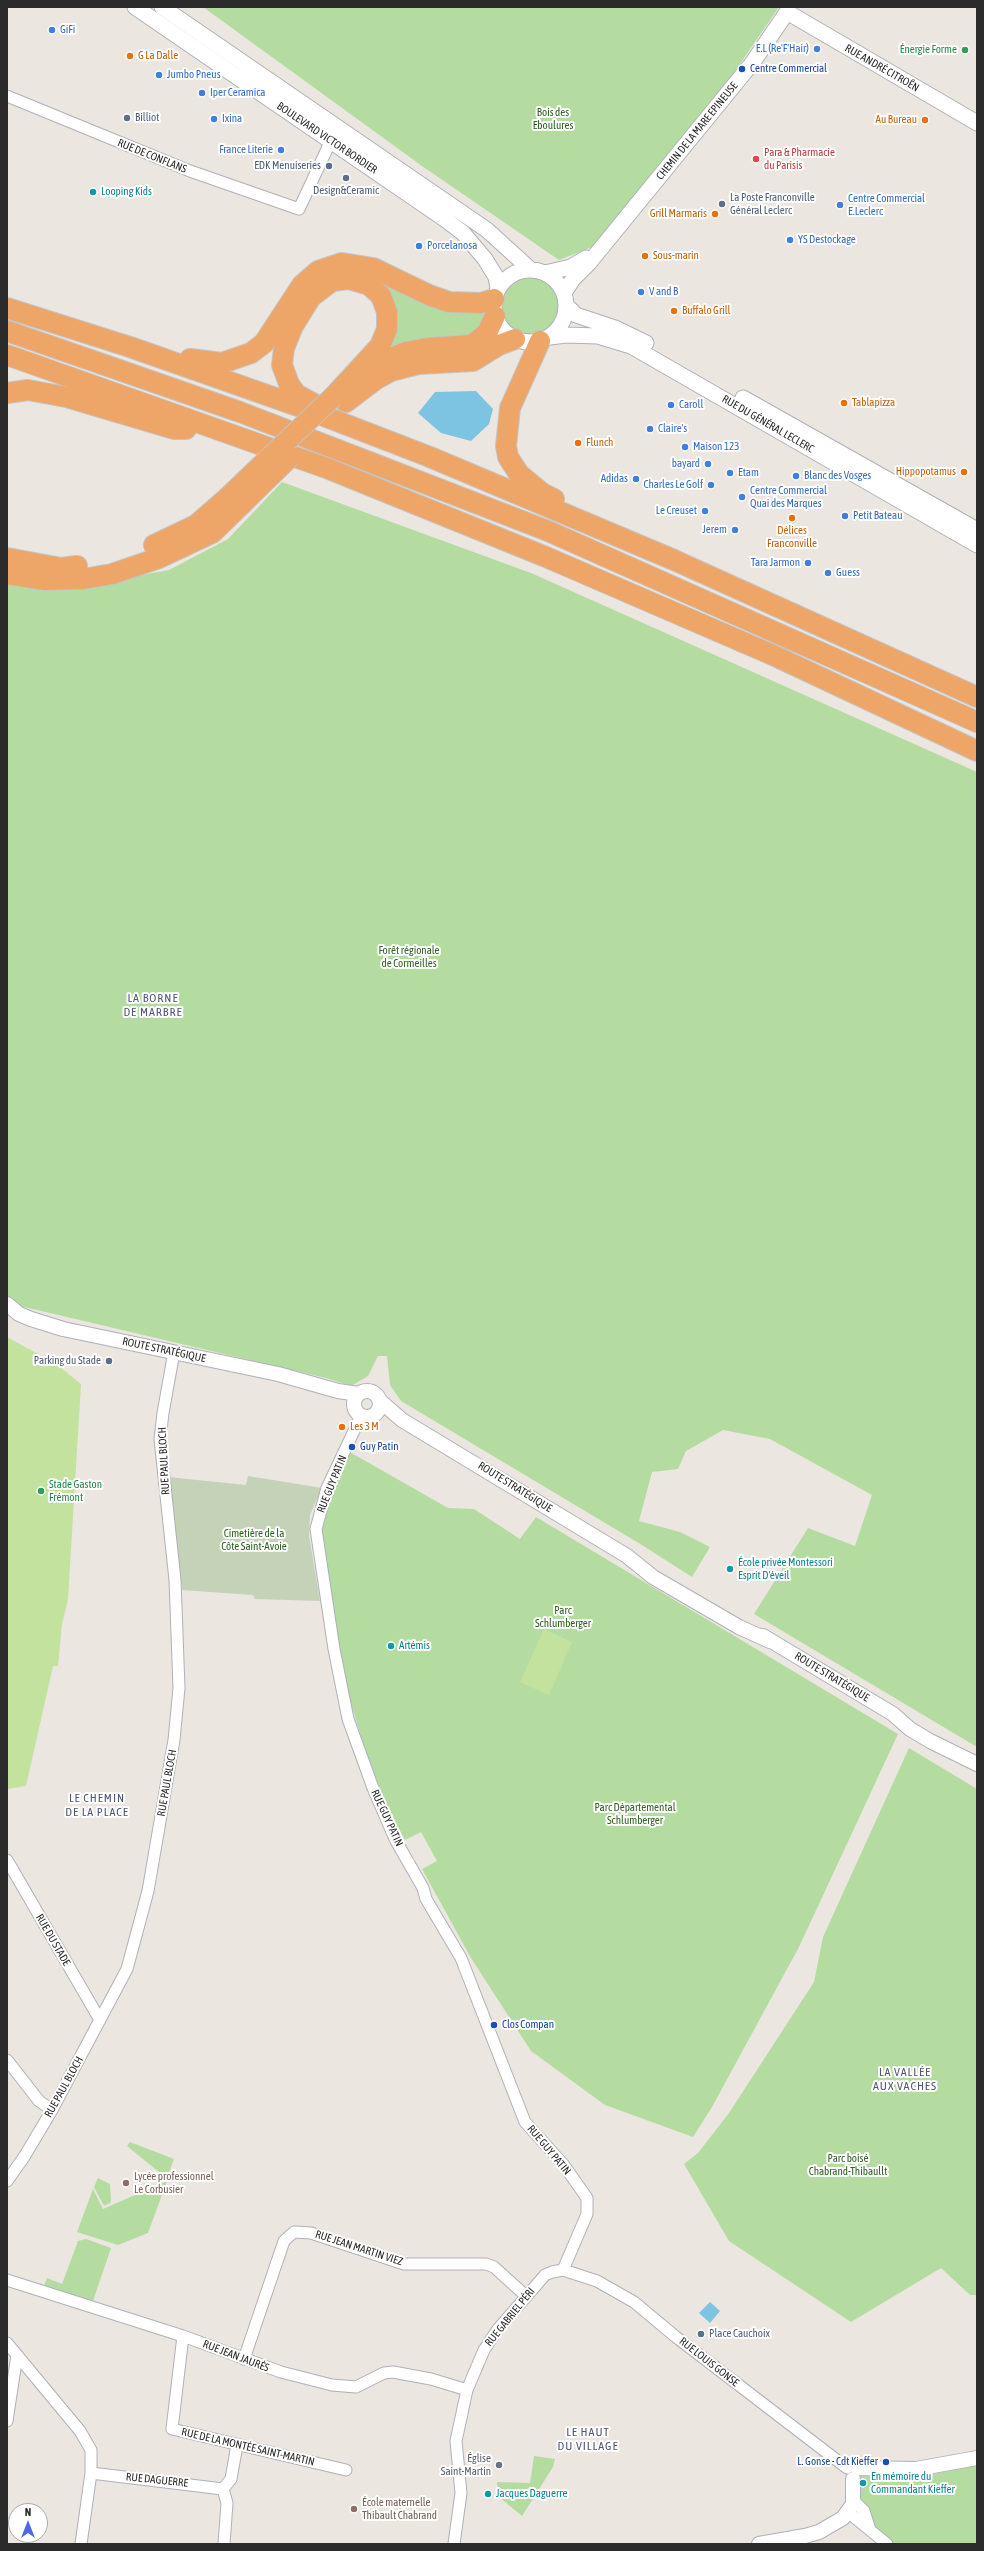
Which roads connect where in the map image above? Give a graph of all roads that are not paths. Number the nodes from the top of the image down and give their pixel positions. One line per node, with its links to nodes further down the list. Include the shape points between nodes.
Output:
1 (135, 7): 6 (main road, BOULEVARD VICTOR BORDIER)
2 (162, 7): 6 (main road, BOULEVARD VICTOR BORDIER)
3 (788, 10): 5 (main road, RUE ANDRÉ CITROËN); 7 (main road, CHEMIN DE LA MARE EPINEUSE, via 753,62)
4 (7, 96): 6 (street, RUE DE CONFLANS, via 190,171 299,209)
5 (977, 124)
6 (334, 134): 8 (main road, BOULEVARD VICTOR BORDIER, via 491,233 522,264); 10 (main road, BOULEVARD VICTOR BORDIER, via 463,233 489,264 496,277)
7 (599, 250): 8 (main road, CHEMIN DE LA MARE EPINEUSE, via 578,264); 9 (main road, CHEMIN DE LA MARE EPINEUSE, via 573,279)
8 (538, 271): 9 (main road, via 556,281); 10 (main road, via 512,274)
9 (565, 299): 14 (main road, via 562,323); 22 (main road, RUE DU GÉNÉRAL LECLERC, via 576,315 633,336)
10 (495, 301): 13 (main road, via 500,327); 15 (highway, via 474,304 449,302 373,268 342,263 326,267 310,277 296,293 264,343 241,358 215,363); 18 (highway, via 486,333 472,345 417,350 396,356 378,365)
11 (7, 308): 15 (highway)
12 (7, 331): 28 (highway, via 240,412 548,531)
13 (515, 339): 14 (main road, via 527,342); 18 (highway, via 499,345 473,361 423,363 391,371)
14 (545, 339): 23 (main road, RUE DU GÉNÉRAL LECLERC, via 566,334 598,336 632,346); 25 (highway, via 513,399 507,420 506,446 513,466 542,493)
15 (130, 347): 20 (highway, via 298,406)
16 (7, 355): 19 (highway)
17 (7, 393): 19 (highway, via 28,390 66,397 174,429)
18 (340, 400): 20 (highway, via 380,346 387,329 387,312 381,296 369,285 348,279 332,281 311,297 293,326 284,348 284,374 296,394 305,400); 21 (highway, bridge)
19 (214, 429): 29 (highway, via 328,468 546,556 775,656)
20 (430, 457): 25 (highway)
21 (235, 500): 24 (highway, via 196,524 136,554 94,564 61,568); 26 (highway, via 212,533 159,558 112,574 83,579 45,580)
22 (977, 530)
23 (977, 545)
24 (7, 558)
25 (674, 560): 27 (highway)
26 (7, 574)
27 (973, 695)
28 (977, 722)
29 (977, 750)
30 (7, 1304): 31 (street, ROUTE STRATÉGIQUE, via 19,1314 45,1324)
31 (174, 1352): 33 (street, ROUTE STRATÉGIQUE, via 278,1374 324,1388); 37 (street, RUE PAUL BLOCH, via 162,1413 160,1439 178,1633 179,1688 174,1740 148,1891 133,1954)
32 (379, 1400): 33 (street, via 380,1408); 33 (street, ROUTE STRATÉGIQUE, via 371,1392); 34 (street, ROUTE STRATÉGIQUE)
33 (362, 1408): 34 (street, ROUTE STRATÉGIQUE); 41 (street, RUE GUY PATIN, via 328,1488 316,1529 334,1649 348,1719 395,1839 461,1958 525,2122 587,2198 587,2214)
34 (402, 1420): 35 (street, ROUTE STRATÉGIQUE, via 627,1556 660,1580 739,1627 770,1640 893,1714 925,1728)
35 (977, 1764)
36 (7, 1860): 37 (street, RUE DU STADE)
37 (100, 2020): 39 (street, RUE PAUL BLOCH)
38 (7, 2060): 39 (street, via 39,2101)
39 (52, 2110): 40 (street, RUE PAUL BLOCH)
40 (7, 2181)
41 (563, 2270): 43 (street, RUE GABRIEL PÉRI, via 545,2275); 53 (street, RUE LOUIS GONSE, via 597,2281 634,2302 676,2337)
42 (7, 2280): 44 (street, RUE JEAN JAURÈS)
43 (526, 2296): 47 (street, RUE JEAN MARTIN VIEZ, via 494,2267 486,2264 404,2264 311,2233 294,2232 284,2242); 48 (street, RUE GABRIEL PÉRI, via 484,2350)
44 (183, 2336): 47 (street, RUE JEAN JAURÈS); 50 (street, RUE DE LA MONTÉE SAINT-MARTIN, via 172,2429)
45 (7, 2342): 46 (street)
46 (16, 2355): 49 (street); 54 (street, via 88,2442 92,2456)
47 (244, 2359): 48 (street, RUE JEAN JAURÈS, via 281,2372 345,2388 356,2387 384,2373 393,2372 431,2379)
48 (467, 2390): 59 (street, RUE GABRIEL PÉRI, via 456,2441 461,2493)
49 (7, 2420)
50 (237, 2445): 52 (street, RUE DE LA MONTÉE SAINT-MARTIN); 55 (street, via 231,2480)
51 (977, 2458): 53 (street, via 916,2469)
52 (346, 2470)
53 (857, 2471): 56 (street)
54 (91, 2473): 55 (street, RUE DAGUERRE); 57 (street)
55 (223, 2489): 58 (street, via 227,2503)
56 (851, 2507): 60 (street, via 819,2532); 61 (street, via 871,2532)
57 (81, 2544)
58 (224, 2544)
59 (454, 2544)
60 (759, 2544)
61 (887, 2544)

